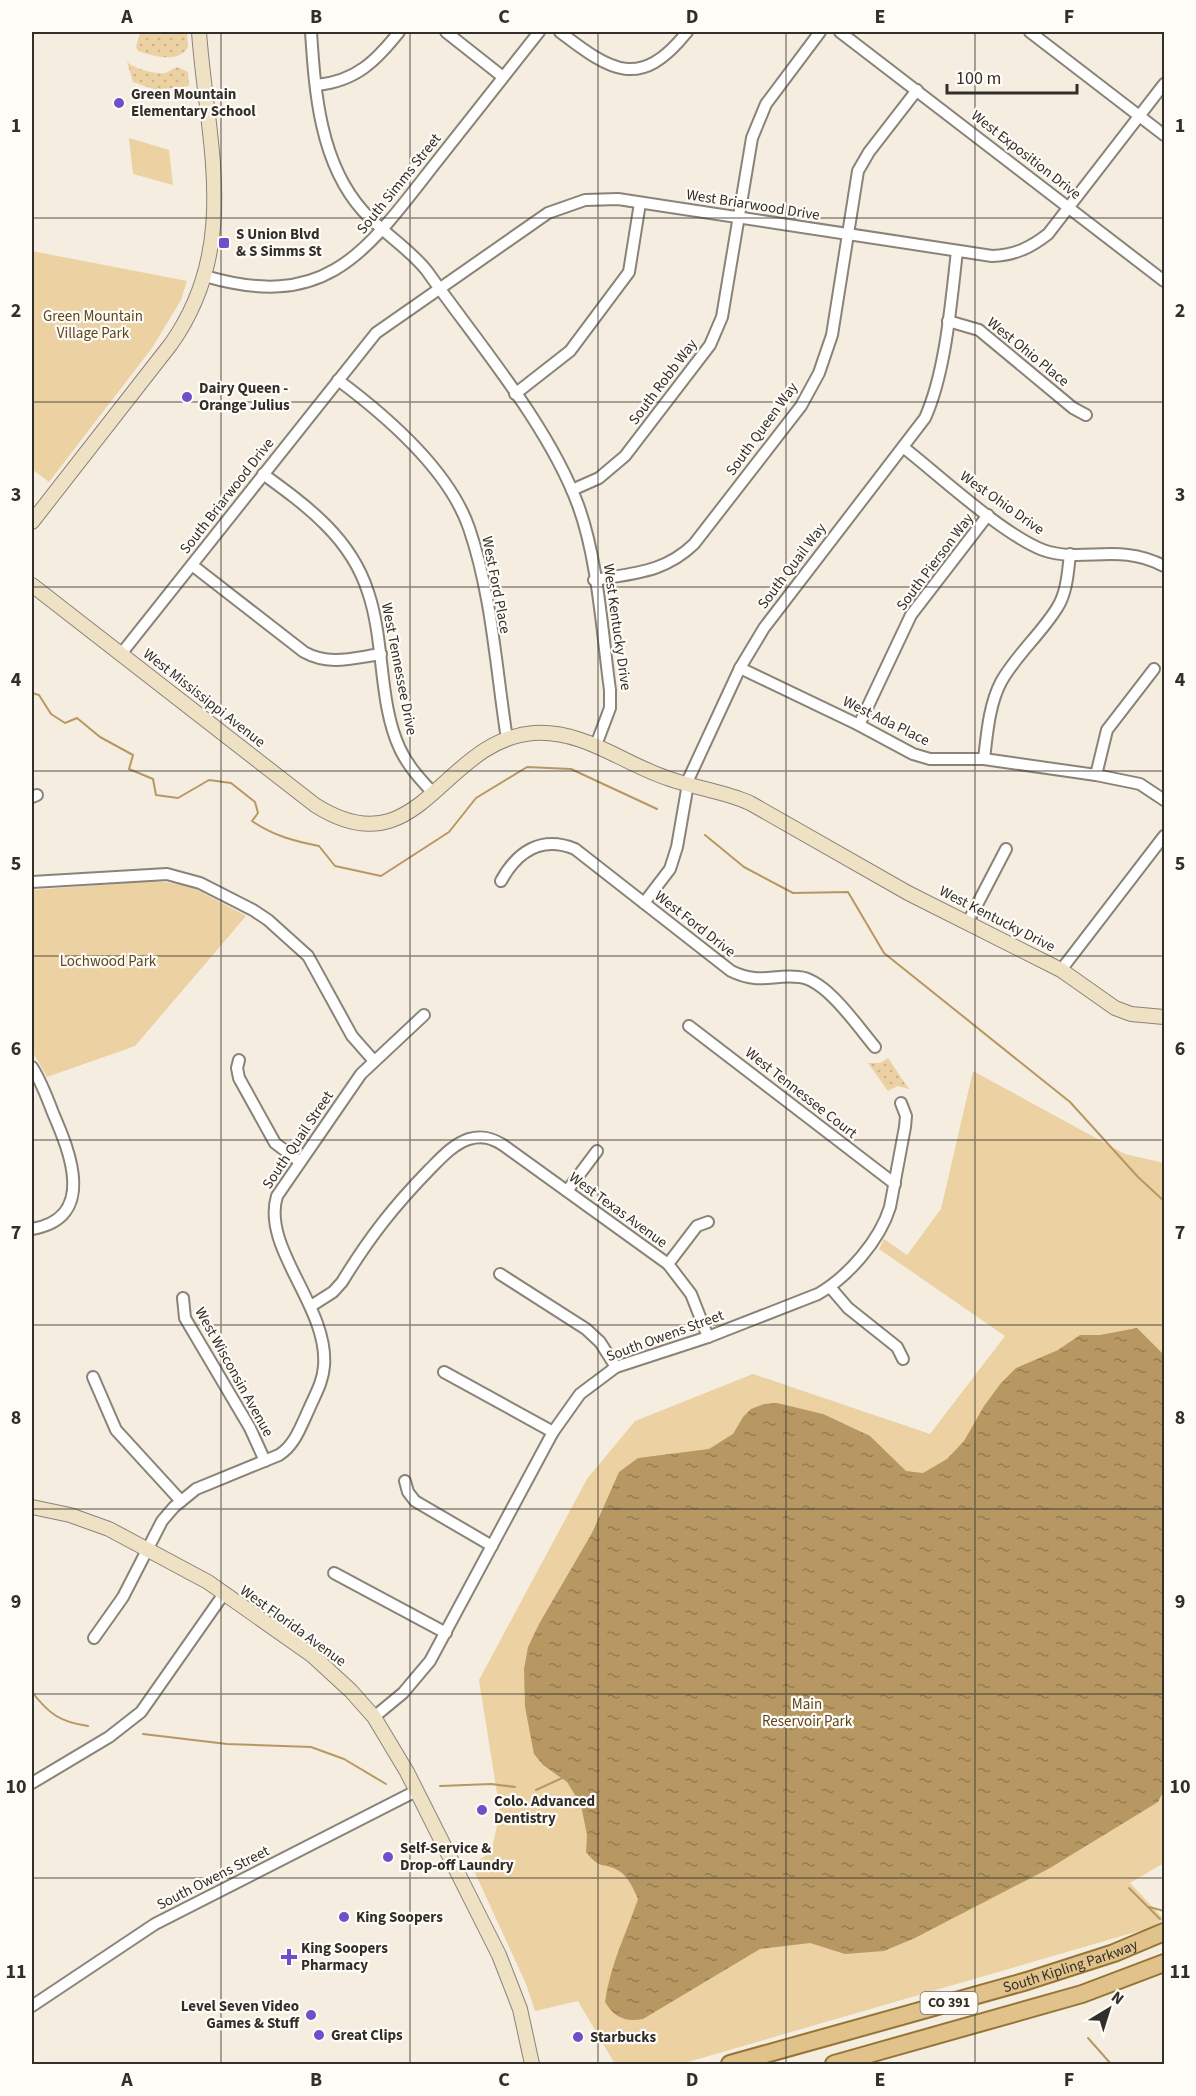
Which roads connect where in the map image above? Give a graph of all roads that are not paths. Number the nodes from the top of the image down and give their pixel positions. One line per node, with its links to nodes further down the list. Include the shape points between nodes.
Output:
1 (199, 32): 23 (street, via 215,186 215,225)
2 (311, 32): 13 (street, West Kentucky Drive)
3 (399, 32): 13 (street, via 360,73)
4 (446, 32): 11 (street)
5 (539, 32): 11 (street, South Simms Street)
6 (560, 32): 7 (street, via 604,63 631,69 662,59)
7 (687, 32)
8 (820, 32): 19 (street, South Robb Way, via 766,104 749,151)
9 (840, 32): 14 (street, West Exposition Drive)
10 (1030, 32): 15 (street)
11 (503, 77): 20 (street, South Simms Street)
12 (1164, 84): 15 (street)
13 (317, 85): 20 (street, West Kentucky Drive, via 324,134 338,173 362,210)
14 (917, 90): 18 (street, West Exposition Drive); 21 (street, South Queen Way, via 862,163)
15 (1140, 116): 16 (street); 18 (street)
16 (1164, 135)
17 (640, 203): 19 (street, West Briarwood Drive); 25 (street, West Briarwood Drive, via 596,199 557,208); 28 (street, via 628,272 570,351)
18 (1069, 208): 22 (street, West Briarwood Drive, via 1047,234 1018,252 992,256); 24 (street, West Exposition Drive)
19 (738, 218): 21 (street, West Briarwood Drive); 32 (street, South Robb Way, via 722,317 710,345 625,456 599,478)
20 (383, 230): 23 (street, South Simms Street, via 352,260 303,283 251,286); 25 (street, West Kentucky Drive, via 415,256)
21 (847, 235): 22 (street, West Briarwood Drive); 38 (street, South Queen Way, via 832,335 801,406 681,557 659,569)
22 (957, 250): 26 (street, South Quail Way)
23 (205, 276): 34 (street, via 173,341)
24 (1164, 281)
25 (440, 289): 27 (street, South Briarwood Drive, via 376,333); 28 (street, West Kentucky Drive)
26 (948, 321): 29 (street, West Ohio Place, via 979,330); 30 (street, South Quail Way, via 933,400)
27 (338, 380): 31 (street, South Briarwood Drive); 45 (street, West Ford Place, via 406,437 449,492 468,526 483,579)
28 (515, 394): 32 (street, West Kentucky Drive, via 549,445)
29 (1086, 415)
30 (903, 447): 33 (street, West Ohio Drive); 42 (street, South Quail Way, via 764,628)
31 (263, 474): 36 (street, South Briarwood Drive); 41 (street, West Tennessee Drive, via 312,510 342,543 368,591)
32 (572, 490): 38 (street, West Kentucky Drive, via 588,542)
33 (988, 514): 35 (street, West Ohio Drive, via 1045,550); 44 (street, South Pierson Way, via 911,615)
34 (32, 522)
35 (1070, 554): 37 (street, West Ohio Drive, via 1133,554); 47 (street, via 1058,606 1001,683 988,721)
36 (192, 565): 40 (street, South Briarwood Drive); 41 (street, via 319,660 331,662)
37 (1164, 566)
38 (594, 580): 46 (street, West Kentucky Drive, via 611,700)
39 (32, 585): 40 (street, West Mississippi Avenue)
40 (121, 654): 50 (street, West Mississippi Avenue, via 315,805 343,821 362,824 398,818)
41 (381, 654): 50 (street, West Tennessee Drive, via 396,740 414,773)
42 (740, 668): 44 (street, West Ada Place); 49 (street, South Quail Way)
43 (1154, 669): 48 (street, via 1107,730)
44 (860, 725): 47 (street, West Ada Place, via 895,746 930,759)
45 (507, 739): 46 (street, via 533,733 556,734); 50 (street, via 473,758)
46 (596, 745): 49 (street, West Kentucky Drive, via 663,777)
47 (984, 759): 48 (street, West Ada Place)
48 (1096, 776): 51 (street, West Ada Place, via 1140,784)
49 (688, 784): 56 (street, South Quail Way, via 677,847 669,869); 57 (street, West Kentucky Drive, via 750,803 908,893)
50 (433, 793)
51 (1164, 800)
52 (1164, 836): 58 (street)
53 (1006, 849): 57 (street)
54 (501, 881): 56 (street, West Ford Drive, via 510,864 528,849 538,844 564,844)
55 (32, 882): 64 (street, via 167,874 200,883 253,910 308,956 351,1036)
56 (644, 903): 62 (street, West Ford Drive, via 741,975 762,980 797,976 818,983)
57 (968, 922): 58 (street, West Kentucky Drive)
58 (1061, 970): 60 (street, West Kentucky Drive, via 1115,1008 1131,1014)
59 (424, 1015): 64 (street, South Quail Street)
60 (1164, 1017)
61 (689, 1026): 69 (street, West Tennessee Court)
62 (875, 1047)
63 (239, 1060): 68 (street, via 239,1078 275,1143)
64 (374, 1061): 68 (street, South Quail Street)
65 (32, 1067): 72 (street, via 66,1143 75,1183 69,1206 62,1214)
66 (901, 1102): 69 (street, South Owens Street, via 906,1116)
67 (597, 1151): 70 (street)
68 (300, 1162): 77 (street, South Quail Street, via 277,1196 272,1211 276,1230)
69 (895, 1184): 75 (street, South Owens Street, via 886,1219 857,1260)
70 (567, 1191): 73 (street, West Texas Avenue); 77 (street, West Texas Avenue, via 491,1138 459,1143 391,1209 333,1292)
71 (708, 1222): 73 (street, via 698,1226)
72 (32, 1229)
73 (668, 1264): 78 (street, West Texas Avenue, via 691,1294)
74 (500, 1274): 80 (street, via 586,1329)
75 (830, 1287): 78 (street, South Owens Street); 79 (street, via 856,1316 897,1347)
76 (183, 1298): 84 (street, West Wisconsin Avenue, via 185,1318 250,1428)
77 (311, 1306): 84 (street, via 325,1352 321,1383 287,1449)
78 (708, 1337): 80 (street, South Owens Street)
79 (903, 1359)
80 (616, 1367): 83 (street, South Owens Street, via 580,1394)
81 (444, 1372): 83 (street)
82 (93, 1377): 86 (street, via 116,1430)
83 (553, 1432): 88 (street, South Owens Street)
84 (265, 1461): 86 (street, via 196,1490)
85 (405, 1481): 88 (street, via 415,1501)
86 (181, 1501): 89 (street, via 162,1521)
87 (32, 1507): 89 (street, West Florida Avenue, via 99,1526)
88 (492, 1546): 92 (street, South Owens Street)
89 (147, 1547): 91 (street, West Florida Avenue); 93 (street, via 123,1597)
90 (334, 1573): 92 (street)
91 (223, 1595): 94 (street, West Florida Avenue, via 327,1668); 95 (street, via 141,1712 109,1737)
92 (446, 1633): 94 (street, South Owens Street, via 418,1678)
93 (94, 1638)
94 (374, 1717): 96 (street, West Florida Avenue)
95 (32, 1784)
96 (416, 1791): 99 (street, South Owens Street, via 155,1924); 100 (street, West Florida Avenue, via 505,1969 520,2009)
97 (1164, 1932): 101 (main road, South Kipling Parkway / CO 391, via 1028,1981)
98 (1164, 1963): 102 (main road, South Kipling Parkway / CO 391, via 1082,1994)
99 (32, 2006)
100 (532, 2064)
101 (730, 2064)
102 (834, 2064)

